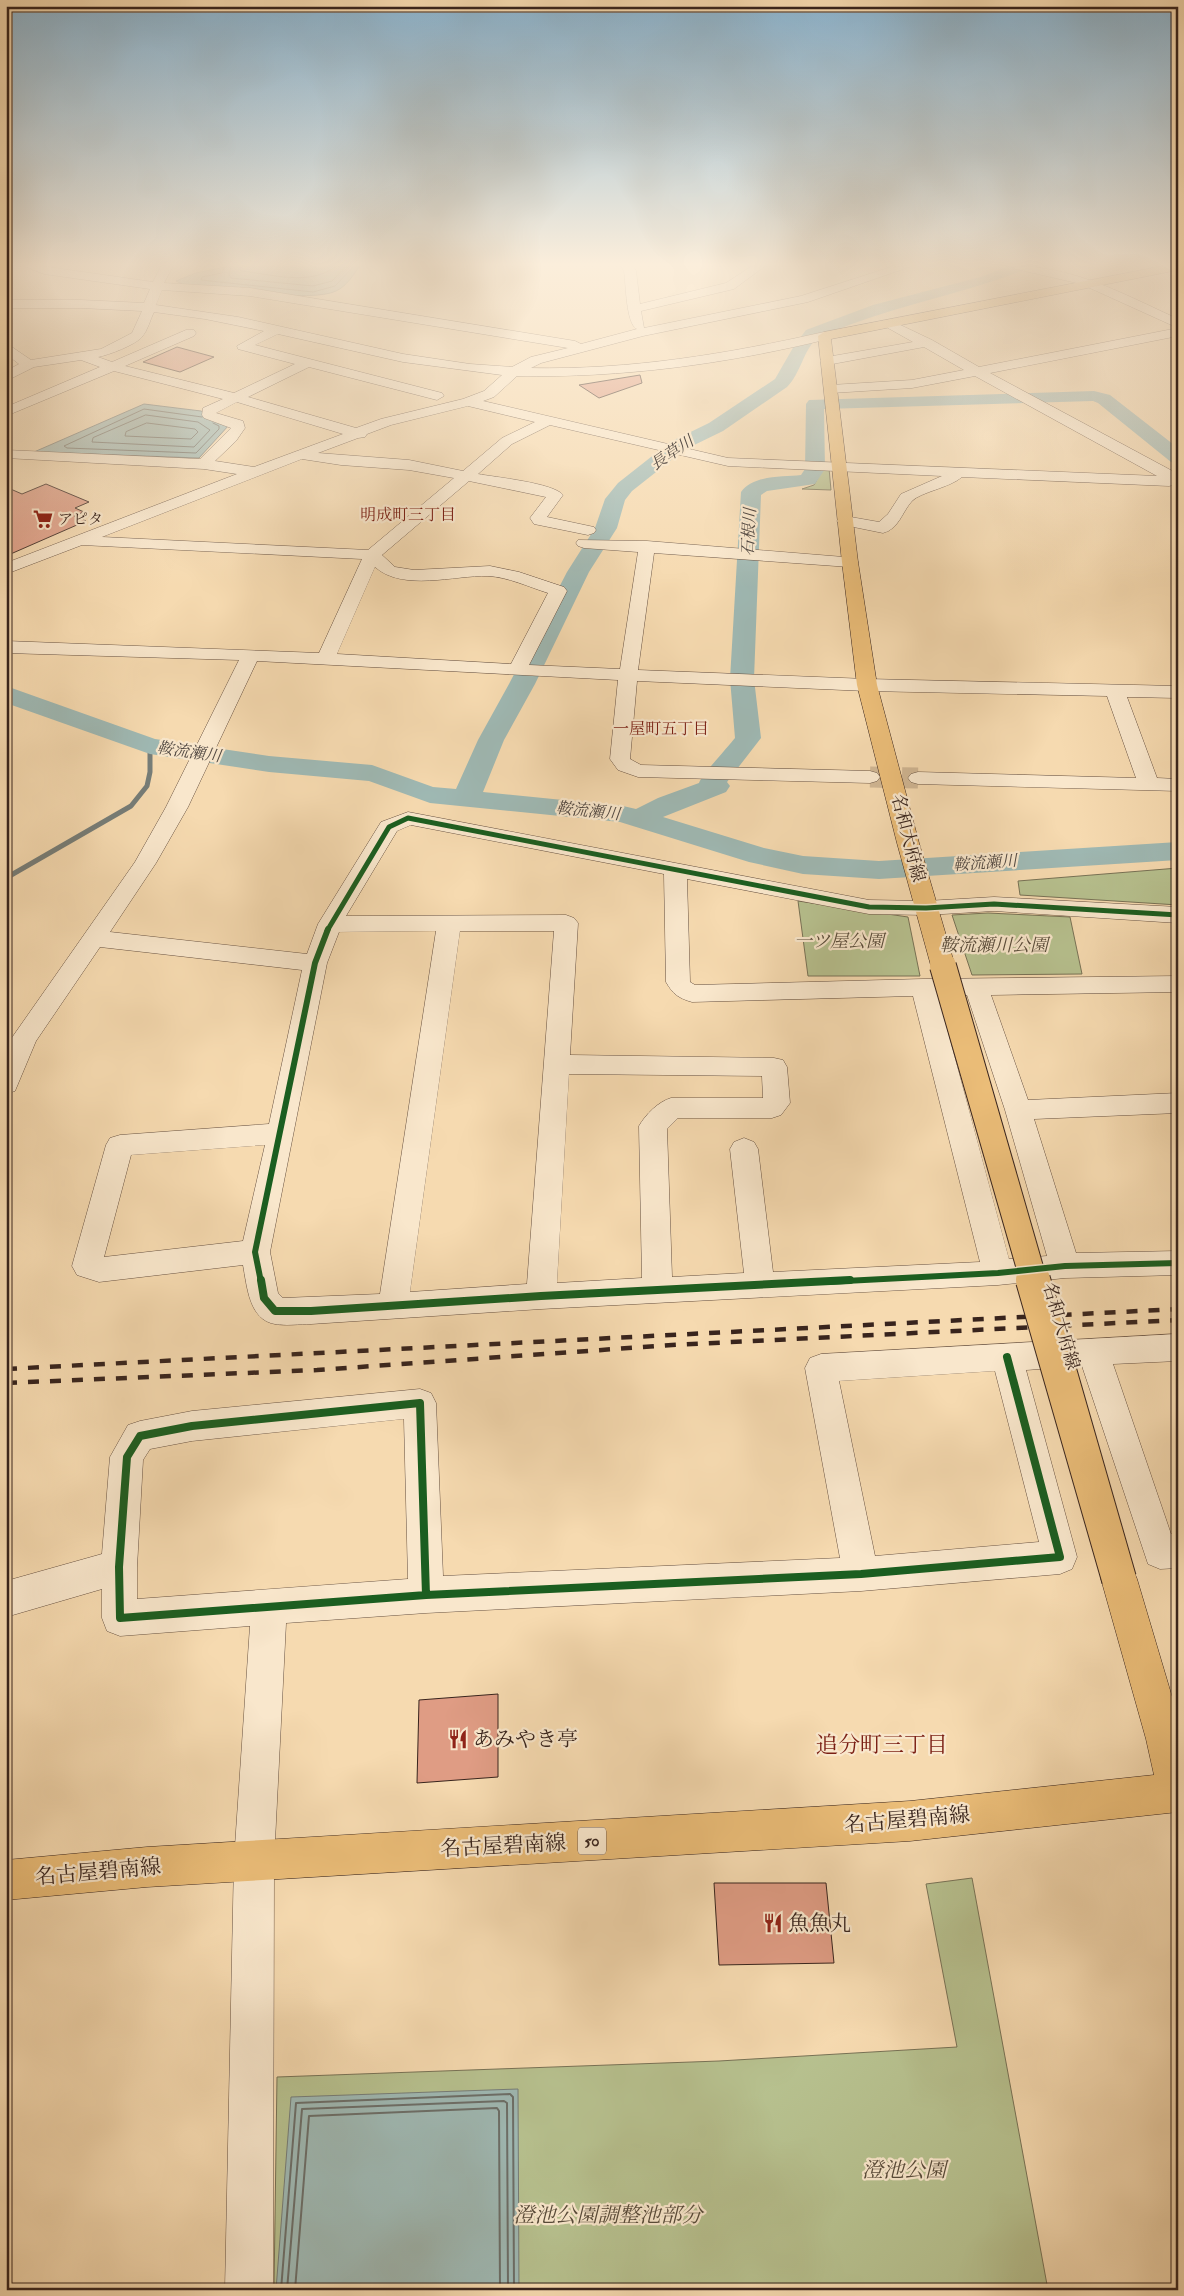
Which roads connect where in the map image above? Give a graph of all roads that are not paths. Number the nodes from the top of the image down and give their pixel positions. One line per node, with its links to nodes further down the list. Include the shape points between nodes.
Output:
1 (95, 373): 18 (street)
2 (139, 373): 16 (street)
3 (287, 373): 16 (street)
4 (347, 373): 15 (street)
5 (511, 373): 14 (street)
6 (829, 373): 13 (main road, 名和大府線)
7 (973, 373): 13 (street)
8 (981, 373): 29 (street)
9 (609, 380): 10 (street)
10 (570, 386)
11 (453, 388): 15 (street)
12 (515, 392): 14 (street)
13 (831, 393): 25 (main road, 名和大府線)
14 (489, 394): 17 (street)
15 (437, 396): 19 (street, via 400,414)
16 (237, 398): 21 (street); 24 (street, via 208,411 209,415 238,424 238,428)
17 (468, 402): 19 (street); 20 (street)
18 (6, 412)
19 (397, 419): 21 (street)
20 (548, 421): 25 (street, via 728,462); 28 (street, via 507,441)
21 (360, 434): 23 (street)
22 (6, 454): 24 (street)
23 (302, 455): 26 (street); 28 (street, via 409,465)
24 (204, 464): 26 (street)
25 (839, 467): 27 (street); 30 (main road, 名和大府線)
26 (255, 472): 31 (street)
27 (956, 472): 29 (street); 30 (street, via 939,484 907,497 883,528)
28 (468, 476): 32 (street, via 555,495 538,518 540,522 606,543); 33 (street)
29 (1177, 480)
30 (845, 521): 34 (main road, 名和大府線)
31 (76, 540): 33 (street); 35 (street)
32 (647, 546): 34 (street); 40 (street)
33 (372, 555): 38 (street); 39 (street, via 390,571 414,575 490,572 558,591)
34 (850, 562): 41 (main road, 名和大府線)
35 (6, 569)
36 (6, 647): 37 (street)
37 (251, 655): 38 (street); 53 (street, via 177,807 144,863)
38 (326, 658): 39 (street)
39 (517, 670): 40 (street)
40 (628, 675): 41 (street); 44 (street, via 620,759 625,766 638,771)
41 (867, 685): 42 (street); 49 (main road, 名和大府線)
42 (1115, 691): 43 (street); 46 (street)
43 (1178, 692)
44 (870, 777)
45 (918, 778): 46 (street)
46 (1149, 785): 47 (street)
47 (1178, 785)
48 (675, 870): 49 (street, via 869,907); 51 (street, via 408,818 389,828); 57 (street, via 678,982 683,990 692,994)
49 (925, 904): 50 (street, via 994,904); 82 (main road, 名和大府線, bridge, via 1166,1739)
50 (1178, 915)
51 (330, 924): 52 (street); 54 (street)
52 (449, 924): 59 (street, via 566,923); 72 (street)
53 (92, 938): 54 (street); 58 (street)
54 (314, 963): 63 (street)
55 (1178, 984): 56 (street)
56 (976, 986): 57 (street); 62 (street)
57 (922, 987): 68 (street)
58 (15, 1040): 60 (street)
59 (557, 1064): 70 (street, via 774,1068 777,1103 772,1108 671,1108 653,1126); 71 (street)
60 (6, 1084)
61 (1178, 1103): 62 (street)
62 (1018, 1110): 67 (street)
63 (281, 1134): 65 (street); 65 (street, via 120,1145 87,1266 99,1270)
64 (744, 1149): 69 (street)
65 (255, 1252): 72 (street, via 264,1298 275,1311)
66 (1178, 1263): 67 (street)
67 (1065, 1266): 68 (street)
68 (998, 1273): 69 (street)
69 (760, 1286): 70 (street)
70 (657, 1290): 71 (street)
71 (541, 1296): 72 (street)
72 (393, 1305)
73 (1178, 1347): 74 (street)
74 (1094, 1354): 75 (street); 76 (street, via 1160,1552)
75 (1007, 1358): 78 (street, via 821,1368); 78 (street, via 1060,1558)
76 (1178, 1551)
77 (119, 1568): 79 (street, via 127,1457 140,1436 192,1426 420,1402); 80 (street); 81 (street, via 120,1618)
78 (861, 1574): 79 (street)
79 (426, 1596): 81 (street)
80 (6, 1599)
81 (269, 1606): 83 (street)
82 (1178, 1793): 83 (main road, 名古屋碧南線 / 50, via 910,1821)
83 (254, 1861): 84 (main road, 名古屋碧南線 / 50); 85 (street)
84 (6, 1880)
85 (249, 2290)

